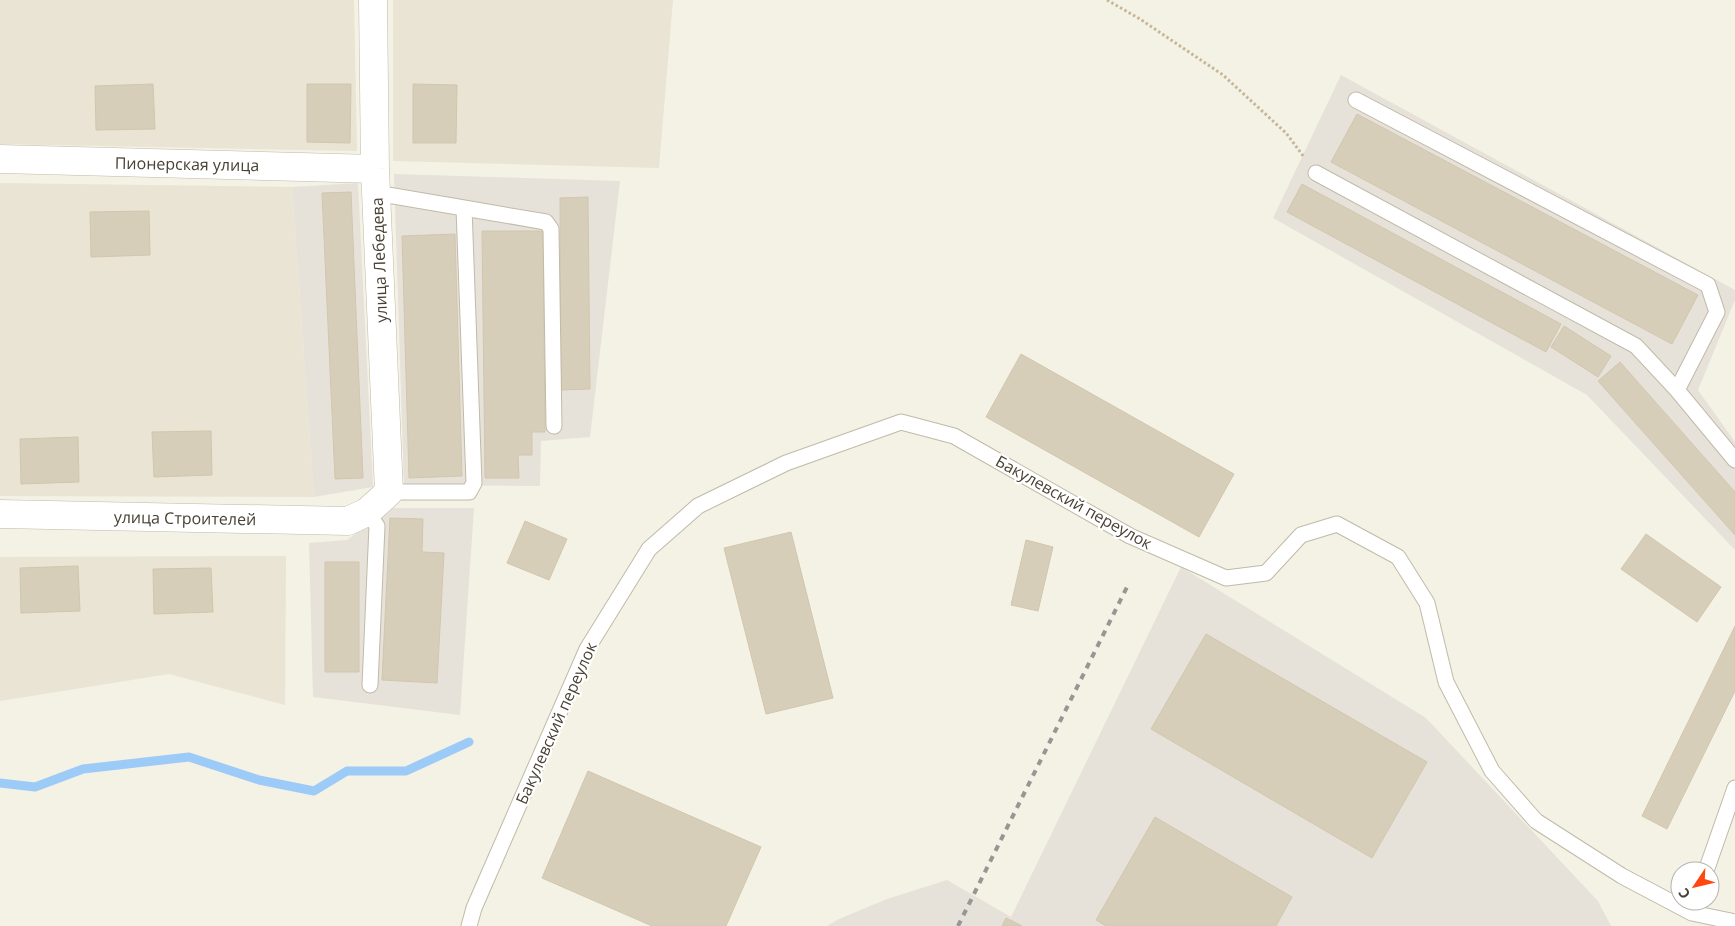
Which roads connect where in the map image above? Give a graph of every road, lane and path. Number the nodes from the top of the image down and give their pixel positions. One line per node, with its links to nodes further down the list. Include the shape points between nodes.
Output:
1 (373, 0): 6 (street, улица Лебедева)
2 (1107, 0): 5 (path, via 1223,74 1286,133)
3 (1356, 100): 8 (lane, via 1708,285 1717,312)
4 (0, 159): 6 (street, Пионерская улица)
5 (1316, 173): 8 (lane, via 1636,346)
6 (375, 181): 7 (lane); 11 (street, улица Лебедева)
7 (464, 208): 9 (lane, via 546,222 552,229); 11 (lane, via 474,483 469,492)
8 (1677, 390): 10 (lane)
9 (554, 426)
10 (1735, 460)
11 (388, 492): 12 (street)
12 (368, 512): 13 (street, улица Строителей, via 348,521); 14 (lane, via 377,526)
13 (0, 514)
14 (370, 685)
15 (1735, 788): 16 (lane)
16 (1709, 861)
17 (1670, 897): 20 (lane, Бакулевский переулок, via 1622,876 1536,821 1492,771 1446,682 1427,604 1398,557 1337,524 1301,535 1266,573 1226,578 1130,536 954,436 901,422 786,463 698,506 649,549 587,649)
18 (1705, 911): 19 (lane, Бакулевский переулок)
19 (1735, 922)
20 (468, 926)

